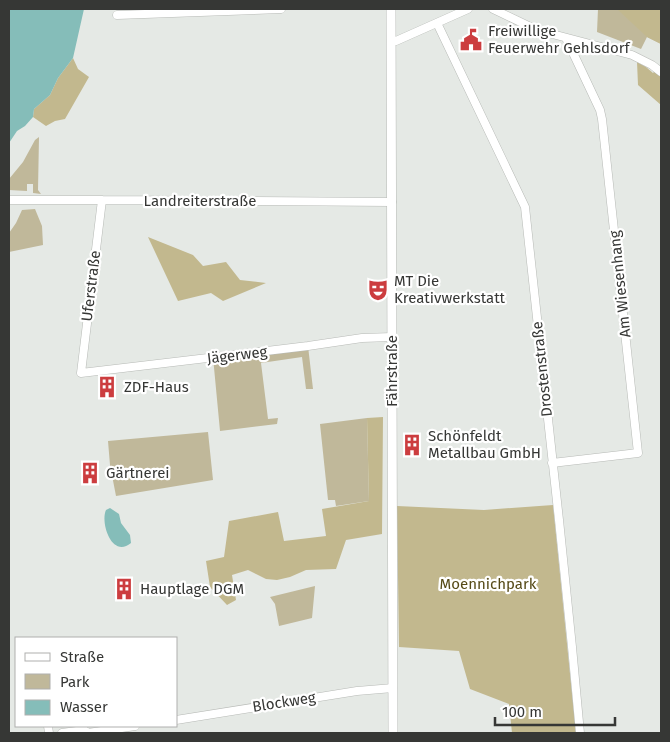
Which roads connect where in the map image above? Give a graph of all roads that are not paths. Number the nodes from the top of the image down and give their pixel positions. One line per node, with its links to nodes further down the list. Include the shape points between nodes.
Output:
1 (281, 9): 5 (street)
2 (391, 9): 9 (street, Fährstraße)
3 (468, 9): 7 (street)
4 (493, 9): 8 (street, via 537,30)
5 (168, 11): 6 (street)
6 (117, 15)
7 (437, 23): 9 (street); 16 (street, Drostenstraße, via 524,207)
8 (566, 38): 10 (street, via 632,55); 16 (street, Am Wiesenhang, via 602,119 638,453)
9 (391, 41): 13 (street, Fährstraße)
10 (661, 72)
11 (9, 200): 12 (street, Landreiterstraße)
12 (102, 200): 13 (street, Landreiterstraße); 15 (street, Uferstraße)
13 (392, 202): 14 (street, Fährstraße)
14 (392, 337): 15 (street, Jägerweg); 17 (street, Fährstraße)
15 (81, 373)
16 (552, 463): 22 (street, Drostenstraße)
17 (393, 688): 18 (street, Blockweg); 21 (street, Fährstraße)
18 (178, 720)
19 (128, 727): 20 (street)
20 (62, 733)
21 (393, 733)
22 (580, 733)

